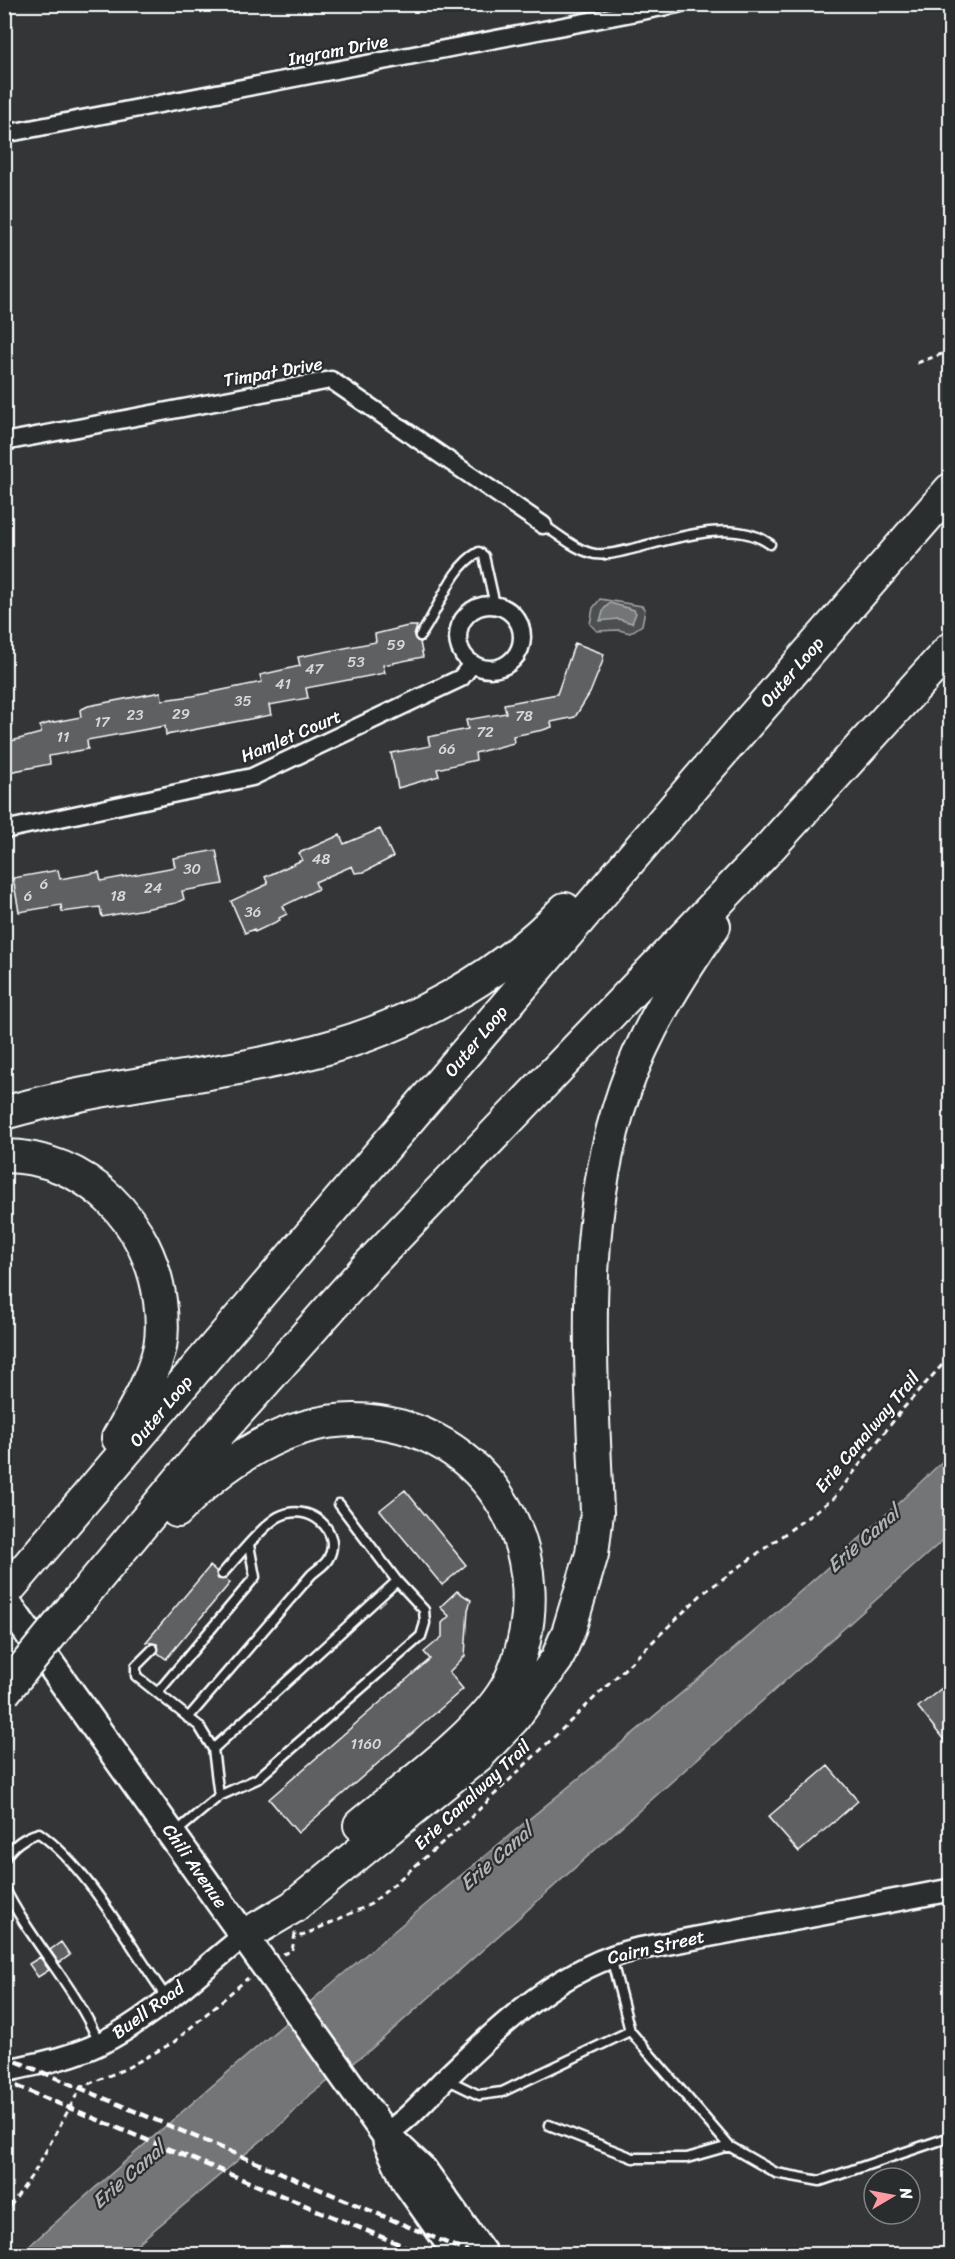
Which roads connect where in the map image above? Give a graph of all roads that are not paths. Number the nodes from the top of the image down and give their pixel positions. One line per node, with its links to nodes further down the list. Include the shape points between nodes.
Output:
1 (678, 4): 2 (street, Ingram Drive)
2 (4, 134)
3 (4, 442): 5 (street, Timpat Drive, via 331,380)
4 (951, 490): 11 (highway, Outer Loop)
5 (543, 525): 6 (lane, via 596,554 613,554 682,536 733,532 746,533)
6 (770, 544)
7 (495, 605): 8 (lane, via 484,556 479,552 470,557 455,577); 10 (street, via 474,609 460,625 459,647); 10 (street, via 505,608 520,623 523,634 518,654 502,668 481,669)
8 (420, 636)
9 (951, 650): 13 (highway)
10 (472, 664): 12 (street, Hamlet Court, via 461,678 252,777)
11 (699, 778): 14 (highway, via 552,923 510,959 412,1016 315,1052 85,1092); 16 (highway, Outer Loop)
12 (4, 830)
13 (761, 857): 23 (highway, via 367,1267 211,1442); 34 (highway, via 659,1013 625,1088 611,1137 598,1198 590,1266 597,1513 583,1591 557,1659 513,1719 479,1755 293,1907)
14 (4, 1113)
15 (4, 1156): 16 (highway, via 40,1160 73,1171 97,1187 121,1211 152,1259 162,1317 160,1346 145,1394 118,1437)
16 (102, 1480): 21 (highway, Outer Loop)
17 (339, 1503): 20 (lane)
18 (249, 1545): 19 (lane); 26 (lane, via 255,1577); 27 (lane, via 277,1518 296,1510 309,1512 324,1525 332,1541 328,1559)
19 (222, 1574)
20 (397, 1581): 28 (lane); 29 (lane, via 424,1610 421,1636 257,1779)
21 (4, 1594)
22 (4, 1599): 30 (main road, Chili Avenue)
23 (75, 1605): 25 (highway, bridge); 34 (highway, via 147,1543 200,1486 260,1445 289,1432 324,1424 353,1420 384,1423 413,1429 441,1443 465,1459 496,1494 519,1533 530,1585 524,1644 509,1683 490,1711 468,1734 283,1890)
24 (153, 1649): 26 (lane, via 136,1666 136,1676)
25 (4, 1692)
26 (158, 1692): 27 (lane)
27 (188, 1718): 28 (lane, via 199,1726)
28 (213, 1749): 29 (lane)
29 (219, 1796): 30 (lane)
30 (173, 1836): 34 (main road, Chili Avenue)
31 (4, 1859): 36 (lane, via 32,1835 39,1833 55,1844 87,1882)
32 (4, 1887): 38 (lane, via 89,2020)
33 (951, 1890): 35 (street, Cairn Street)
34 (244, 1936): 36 (street, Buell Road); 42 (main road, Chili Avenue)
35 (611, 1956): 37 (lane); 40 (street, Cairn Street, via 582,1968 543,1993)
36 (168, 1998): 38 (street, Buell Road)
37 (630, 2031): 40 (lane, via 502,2092 479,2095); 44 (lane)
38 (100, 2044): 39 (street, Buell Road)
39 (4, 2071)
40 (446, 2078): 42 (street, Cairn Street, via 408,2117)
41 (549, 2125): 44 (lane, via 633,2158 687,2158)
42 (385, 2134): 45 (main road, Chili Avenue, via 406,2182); 46 (main road, Chili Avenue, via 423,2170)
43 (951, 2137): 44 (lane, via 820,2181 776,2173)
44 (729, 2146)
45 (457, 2254)
46 (483, 2254)

